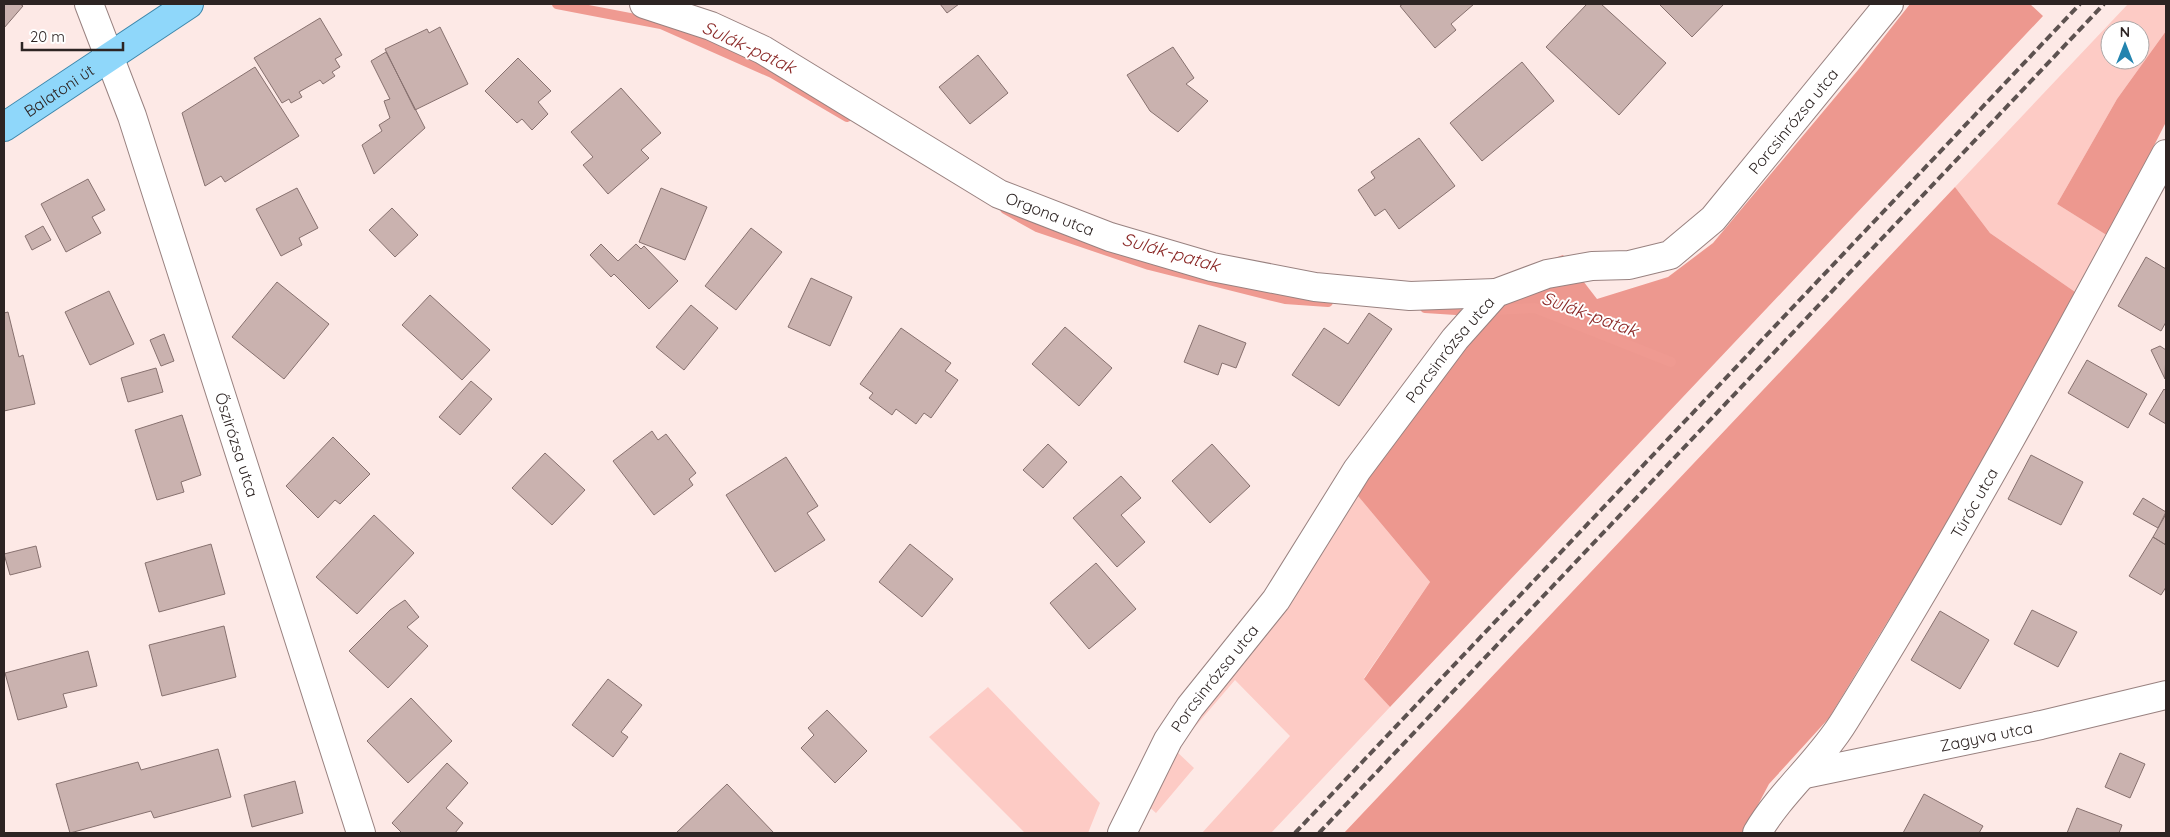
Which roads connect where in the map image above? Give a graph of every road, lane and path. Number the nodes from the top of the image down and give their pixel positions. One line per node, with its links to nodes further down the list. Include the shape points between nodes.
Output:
1 (89, 4): 5 (street, Őszirózsa utca)
2 (189, 4): 5 (main road, Balatoni út)
3 (644, 4): 8 (street, Orgona utca, via 711,26 763,50 999,194 1110,236 1212,267 1315,287 1410,296)
4 (1889, 4): 8 (street, Porcsinrózsa utca, via 1713,219 1670,255 1629,265 1592,266 1547,274)
5 (110, 58): 6 (main road, Balatoni út); 11 (street, Őszirózsa utca, via 132,116)
6 (4, 127)
7 (2166, 154): 10 (street, Túróc utca, via 2050,371 1907,617 1844,723)
8 (1496, 293): 12 (street, Porcsinrózsa utca, via 1455,339 1357,470 1276,600 1184,716 1159,756)
9 (2166, 695): 10 (street, Zagyva utca, via 2041,725)
10 (1805, 774): 13 (street, Túróc utca)
11 (361, 833)
12 (1122, 833)
13 (1756, 833)

